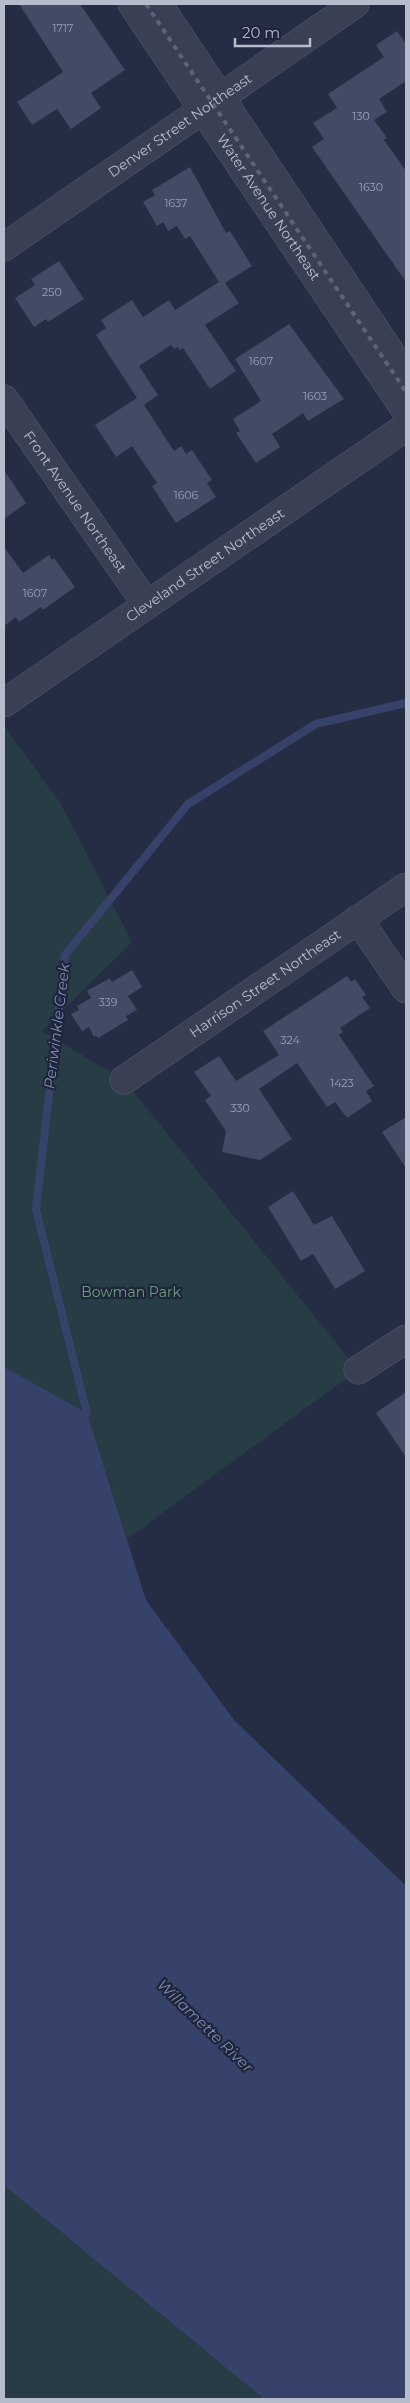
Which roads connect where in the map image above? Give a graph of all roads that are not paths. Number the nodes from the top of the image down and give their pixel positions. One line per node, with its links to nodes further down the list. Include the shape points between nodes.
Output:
1 (132, 4): 4 (street, Water Avenue Northeast)
2 (158, 4): 4 (street, Water Avenue Northeast)
3 (355, 4): 4 (street, Denver Street Northeast)
4 (211, 103): 5 (street, Denver Street Northeast); 6 (street, Water Avenue Northeast); 8 (street, Water Avenue Northeast)
5 (4, 247)
6 (406, 376)
7 (4, 399): 10 (street, Front Avenue Northeast)
8 (406, 411)
9 (406, 427): 10 (street, Cleveland Street Northeast)
10 (147, 605): 11 (street, Cleveland Street Northeast)
11 (4, 703)
12 (406, 887): 13 (street, Harrison Street Northeast)
13 (358, 919): 14 (street); 15 (street, Harrison Street Northeast)
14 (406, 989)
15 (124, 1080)
16 (406, 1339): 17 (street)
17 (358, 1370)

